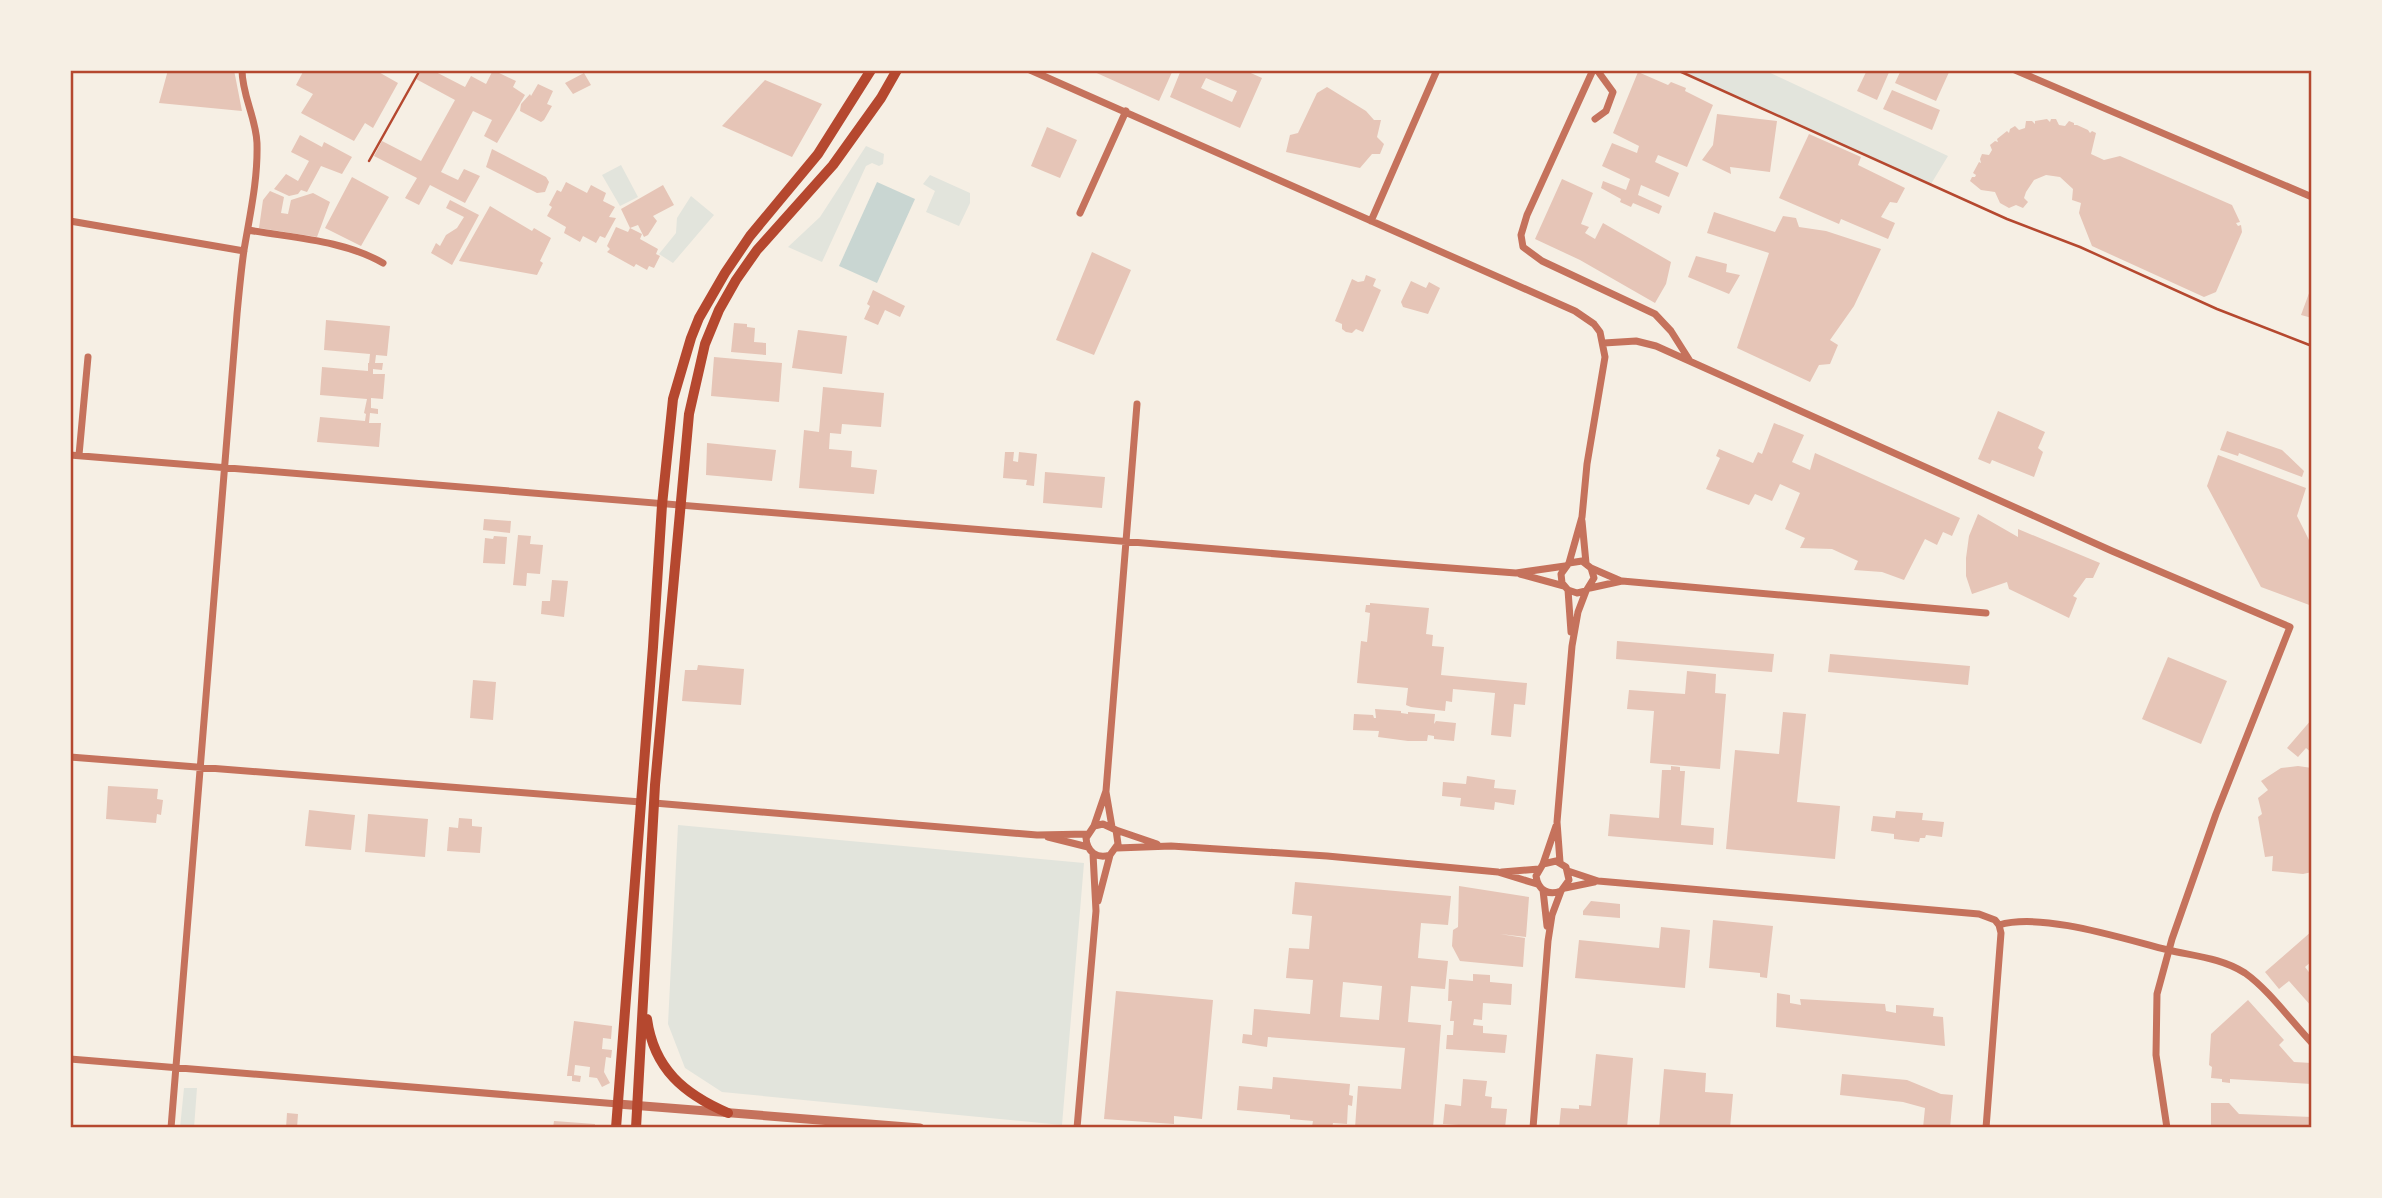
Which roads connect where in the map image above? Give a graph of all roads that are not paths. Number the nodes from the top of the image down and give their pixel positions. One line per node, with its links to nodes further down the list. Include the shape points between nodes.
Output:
1 (243, 70): 16 (street, via 257,142)
2 (868, 70): 26 (main road, via 818,154 750,236 699,318 673,399)
3 (897, 70): 27 (main road, via 832,166 757,250 719,310 693,393)
4 (1030, 70): 9 (street)
5 (1040, 70): 9 (street)
6 (1437, 70): 15 (street)
7 (1595, 70): 11 (street, via 1613,92 1606,111); 21 (street, via 1527,215 1523,247 1542,261 1655,313)
8 (2015, 70): 12 (street)
9 (1049, 77): 10 (street)
10 (1126, 111): 13 (street); 15 (street)
11 (1595, 119)
12 (2312, 197)
13 (1080, 213)
14 (70, 221): 17 (street)
15 (1371, 221): 19 (street, via 1575,311 1594,324)
16 (248, 230): 17 (street); 18 (street, via 365,252)
17 (244, 251): 25 (street)
18 (383, 263)
19 (1604, 344): 21 (street, via 1646,343); 28 (street)
20 (88, 357): 24 (street)
21 (1690, 361): 62 (street, via 2290,627)
22 (1137, 404): 29 (street)
23 (70, 455): 24 (street)
24 (79, 456): 25 (street)
25 (226, 469): 26 (street); 39 (street)
26 (662, 505): 27 (street); 41 (main road)
27 (680, 506): 29 (street); 42 (main road)
28 (1582, 517): 30 (street); 31 (street)
29 (1125, 542): 32 (street); 40 (street)
30 (1567, 565): 31 (street, via 1577,561); 32 (street); 34 (street, via 1561,574)
31 (1589, 566): 33 (street); 35 (street, via 1594,578)
32 (1516, 573): 34 (street)
33 (1622, 582): 35 (street); 36 (street)
34 (1566, 588): 35 (street, via 1577,593); 37 (street)
35 (1588, 589): 37 (street)
36 (1986, 613)
37 (1572, 646): 43 (street)
38 (70, 757): 39 (street)
39 (200, 766): 41 (street); 66 (street)
40 (1105, 791): 44 (street); 45 (street)
41 (641, 802): 67 (main road)
42 (654, 803): 47 (street); 63 (main road)
43 (1557, 822): 52 (street); 53 (street)
44 (1094, 826): 45 (street); 46 (street)
45 (1114, 829): 48 (street); 49 (street)
46 (1088, 834): 47 (street); 50 (street)
47 (1037, 835): 50 (street)
48 (1171, 846): 49 (street); 55 (street)
49 (1117, 848): 51 (street)
50 (1091, 850): 51 (street); 59 (street)
51 (1110, 855): 59 (street)
52 (1560, 862): 53 (street); 54 (street)
53 (1541, 866): 55 (street); 57 (street, via 1536,876)
54 (1568, 871): 56 (street); 58 (street)
55 (1498, 873): 57 (street)
56 (1598, 881): 58 (street); 60 (street, via 1979,914)
57 (1540, 887): 58 (street, via 1552,894); 61 (street)
58 (1563, 890): 61 (street)
59 (1096, 911): 74 (street)
60 (1999, 925): 62 (street, via 2022,921 2073,928); 76 (street)
61 (1548, 941): 75 (street)
62 (2168, 950): 64 (street, via 2216,960 2246,974); 77 (street, via 2157,994 2155,1039)
63 (644, 995): 68 (main road); 69 (main road, via 652,1043 664,1067 692,1094)
64 (2312, 1043)
65 (70, 1059): 66 (street)
66 (176, 1068): 67 (street); 70 (street)
67 (618, 1104): 68 (street); 71 (main road)
68 (638, 1106): 69 (street); 72 (main road)
69 (729, 1113): 73 (street)
70 (171, 1128)
71 (616, 1128)
72 (636, 1128)
73 (920, 1128)
74 (1077, 1128)
75 (1533, 1128)
76 (1986, 1128)
77 (2167, 1128)

